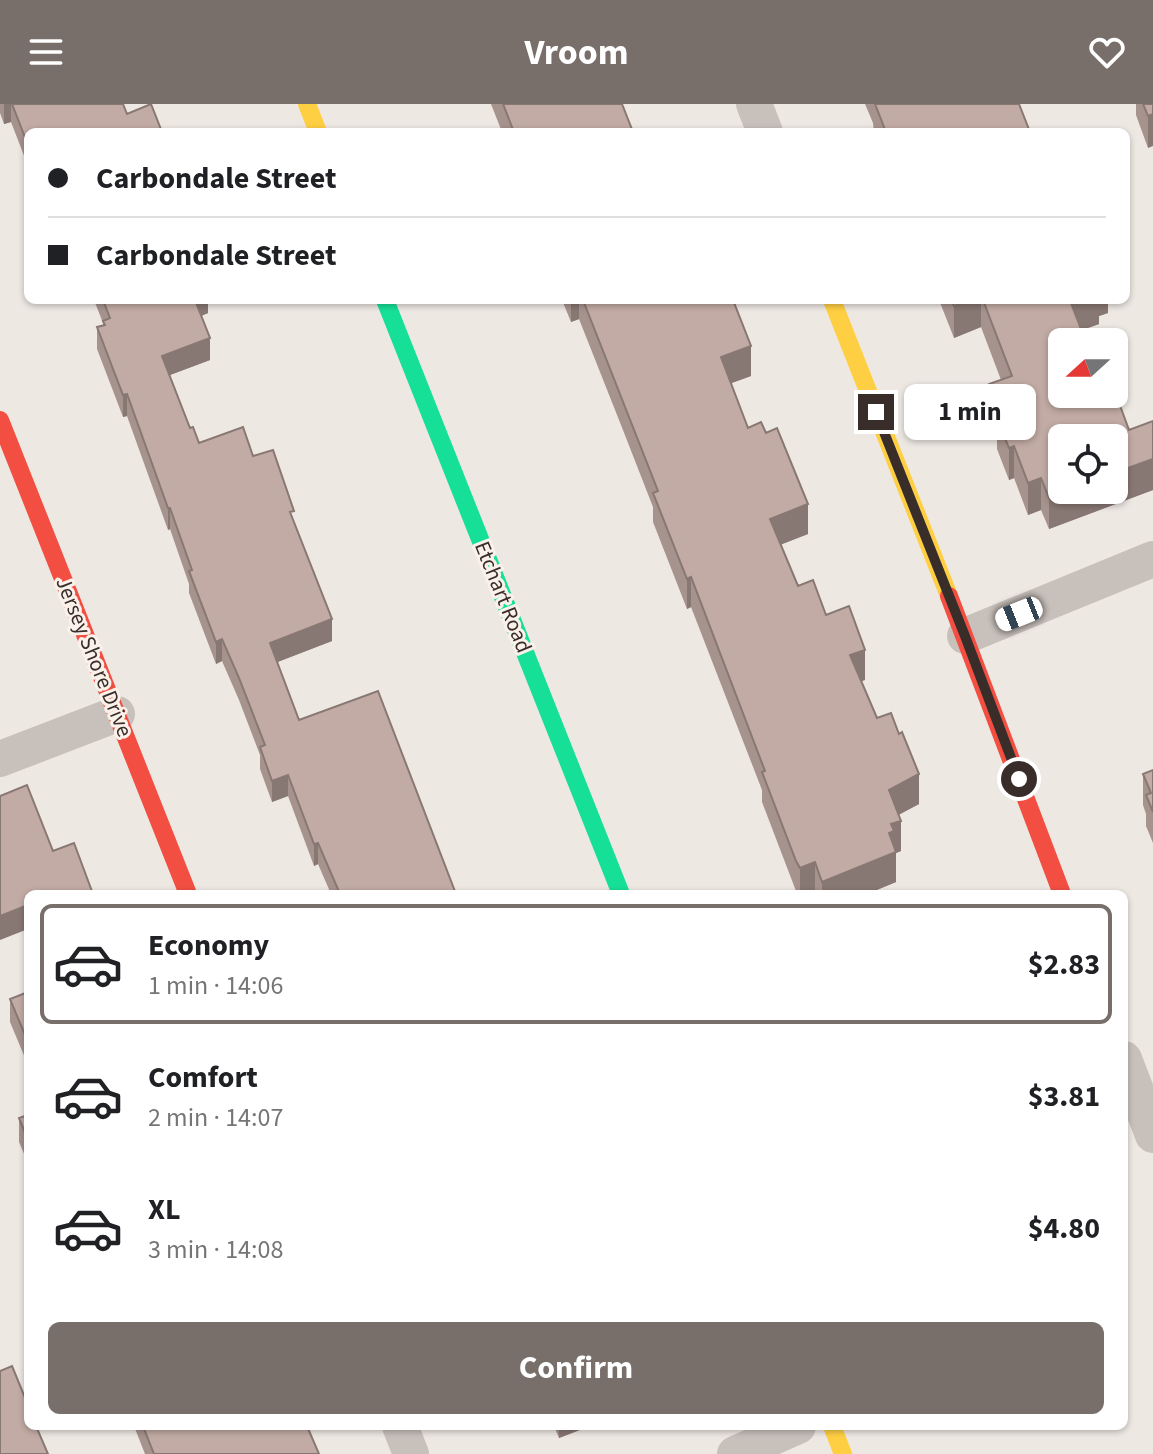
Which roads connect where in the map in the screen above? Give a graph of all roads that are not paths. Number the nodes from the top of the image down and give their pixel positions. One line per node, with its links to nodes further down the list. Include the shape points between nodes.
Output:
1 (307, 104): 3 (street)
2 (754, 104): 4 (street)
3 (316, 128)
4 (763, 128)
5 (387, 304): 13 (street, Etchart Road)
6 (834, 304): 9 (street)
7 (0, 420): 10 (street, Jersey Shore Drive)
8 (1153, 559): 9 (street)
9 (965, 636): 14 (street)
10 (117, 714): 11 (street); 12 (street, Jersey Shore Drive)
11 (0, 759)
12 (186, 890)
13 (619, 890)
14 (1060, 890)
15 (1128, 1069): 16 (street)
16 (1153, 1135)
17 (402, 1430): 20 (street)
18 (789, 1430): 21 (street)
19 (834, 1430): 22 (street)
20 (411, 1454)
21 (735, 1454)
22 (843, 1454)

